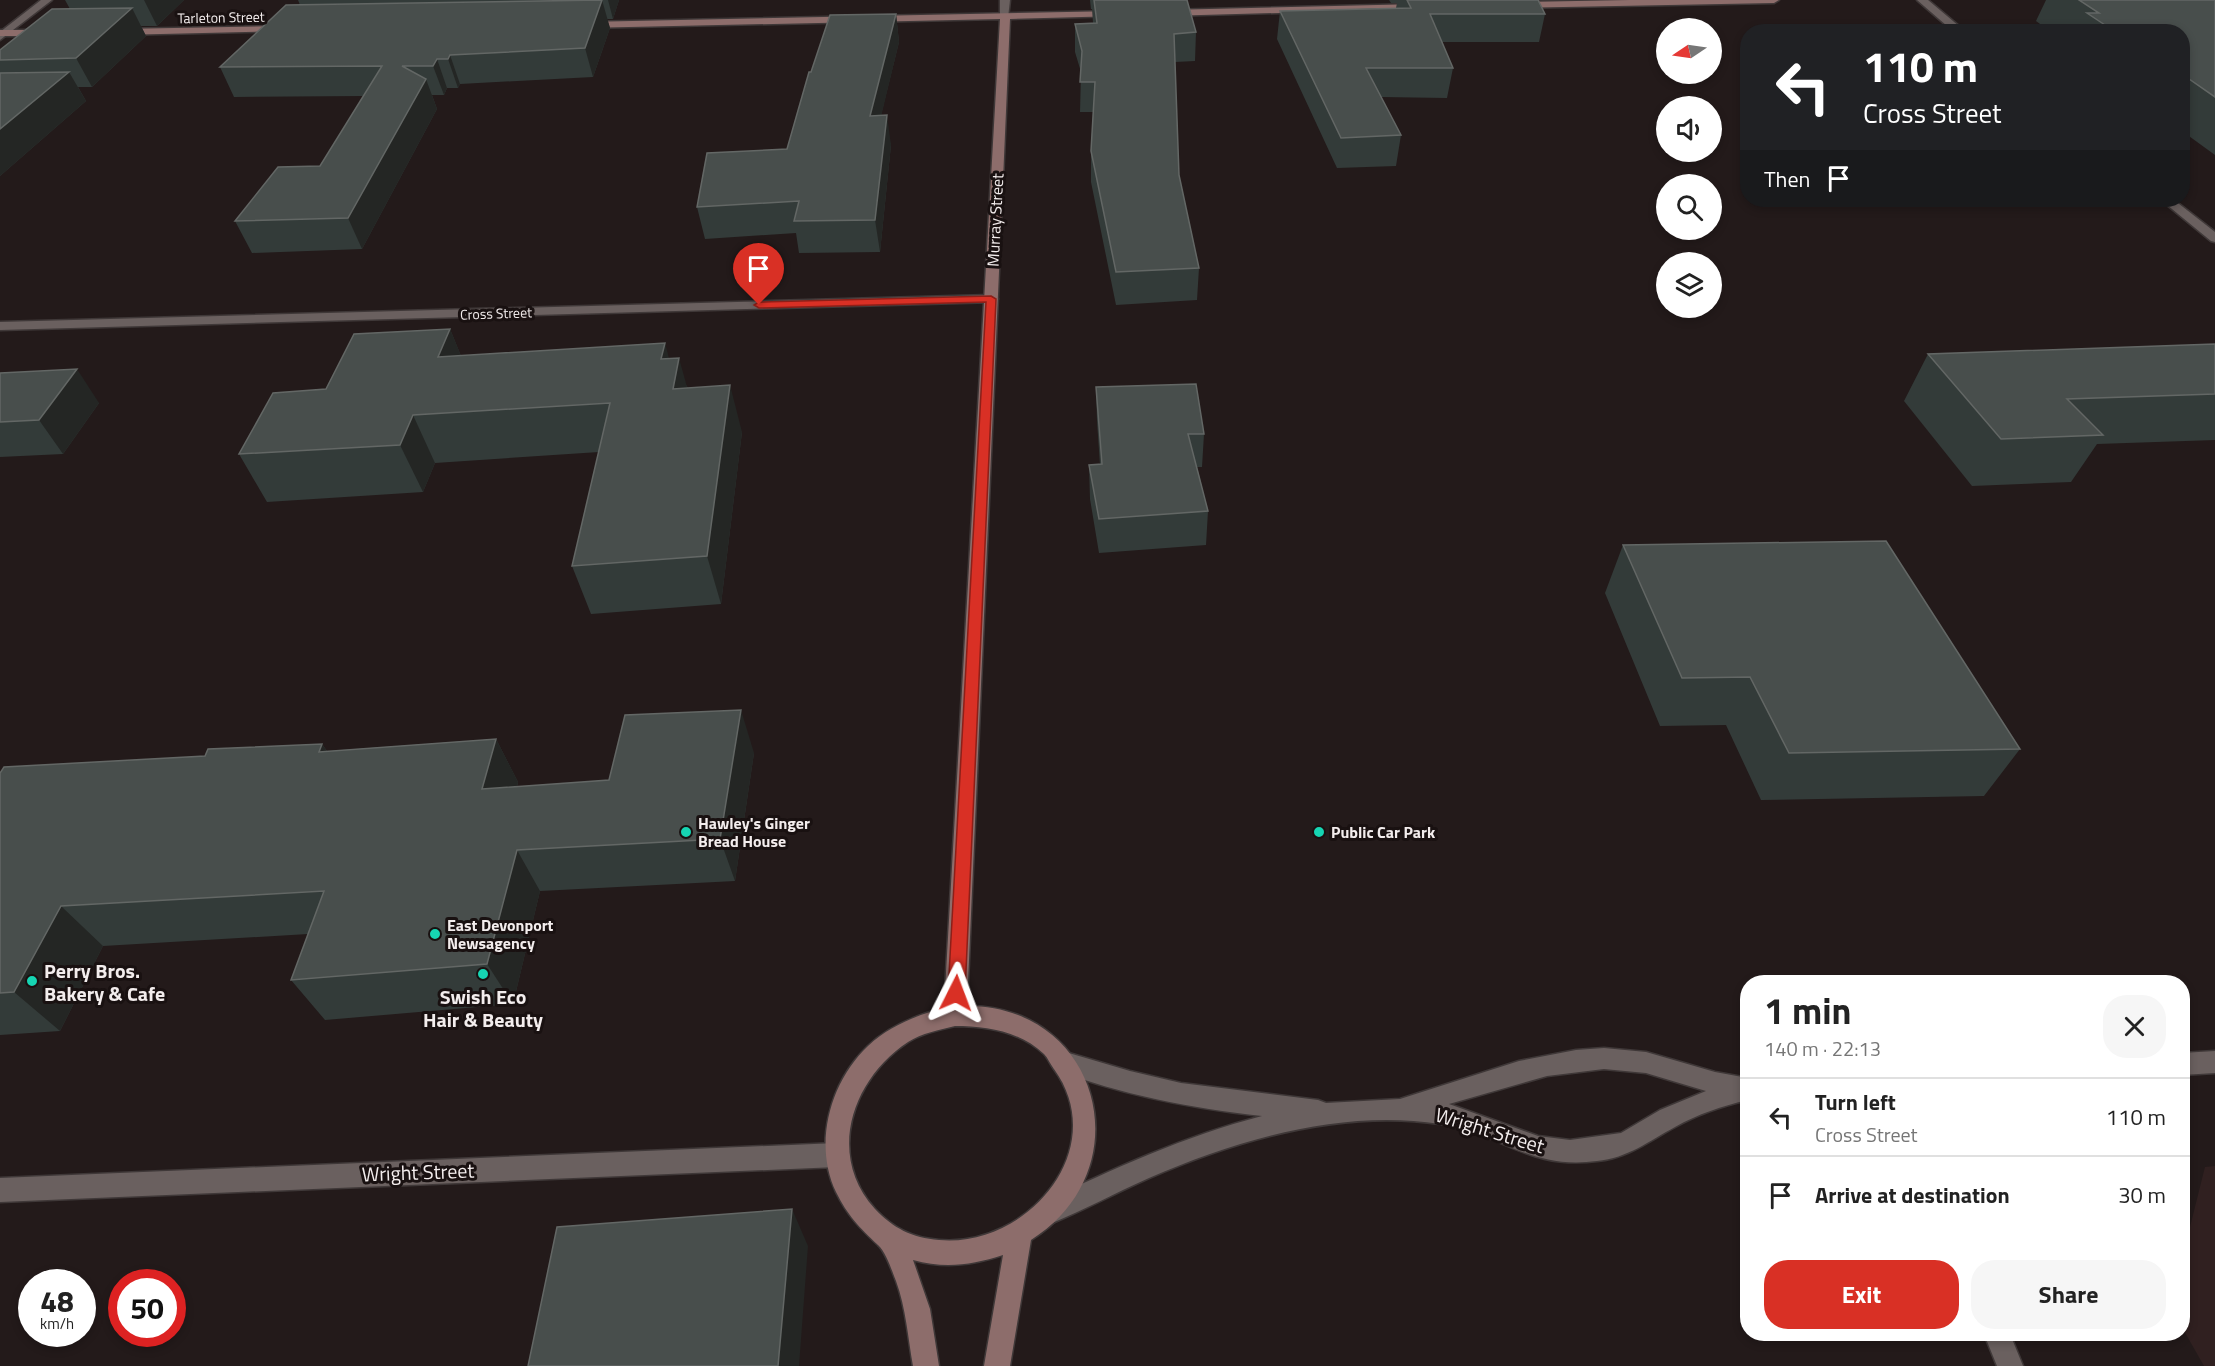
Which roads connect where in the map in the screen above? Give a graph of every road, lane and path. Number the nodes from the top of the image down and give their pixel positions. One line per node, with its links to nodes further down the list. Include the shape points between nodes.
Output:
1 (47, 0): 14 (street)
2 (1774, 0): 4 (main road)
3 (1922, 0): 9 (street)
4 (1502, 6)
5 (1431, 7): 8 (main road)
6 (1005, 8): 7 (main road); 10 (main road); 17 (main road, Murray Street)
7 (1123, 13)
8 (1159, 13)
9 (1950, 24)
10 (569, 25)
11 (298, 29): 12 (main road, Tarleton Street)
12 (110, 32)
13 (51, 33): 14 (main road)
14 (2, 34)
15 (2176, 207): 16 (street)
16 (2215, 238)
17 (991, 299): 18 (street, Cross Street); 19 (main road, Murray Street)
18 (0, 327)
19 (955, 1016): 20 (main road, via 991,1018 1024,1029 1053,1048); 27 (main road, via 926,1023 899,1036 855,1078 842,1106 836,1135)
20 (1062, 1062): 26 (street, Wright Street, via 1109,1077 1201,1097); 29 (main road, via 1073,1076 1084,1110 1083,1145 1072,1181)
21 (2215, 1062): 22 (street)
22 (2190, 1064)
23 (1740, 1088): 25 (street, Wright Street, via 1660,1064 1607,1058 1517,1072)
24 (1740, 1091): 25 (street, Wright Street, via 1672,1116 1622,1144 1566,1152 1535,1146 1468,1119)
25 (1401, 1108): 26 (street, Wright Street)
26 (1335, 1113): 29 (street, Wright Street, via 1276,1124 1186,1150)
27 (837, 1155): 28 (street, Wright Street); 31 (main road, via 848,1195 866,1220)
28 (0, 1190)
29 (1049, 1212): 30 (main road)
30 (1019, 1236): 31 (main road, via 987,1250 954,1255 920,1251); 34 (main road)
31 (890, 1239): 33 (main road, via 917,1309)
32 (2000, 1341): 35 (street)
33 (926, 1366)
34 (997, 1366)
35 (2010, 1366)

